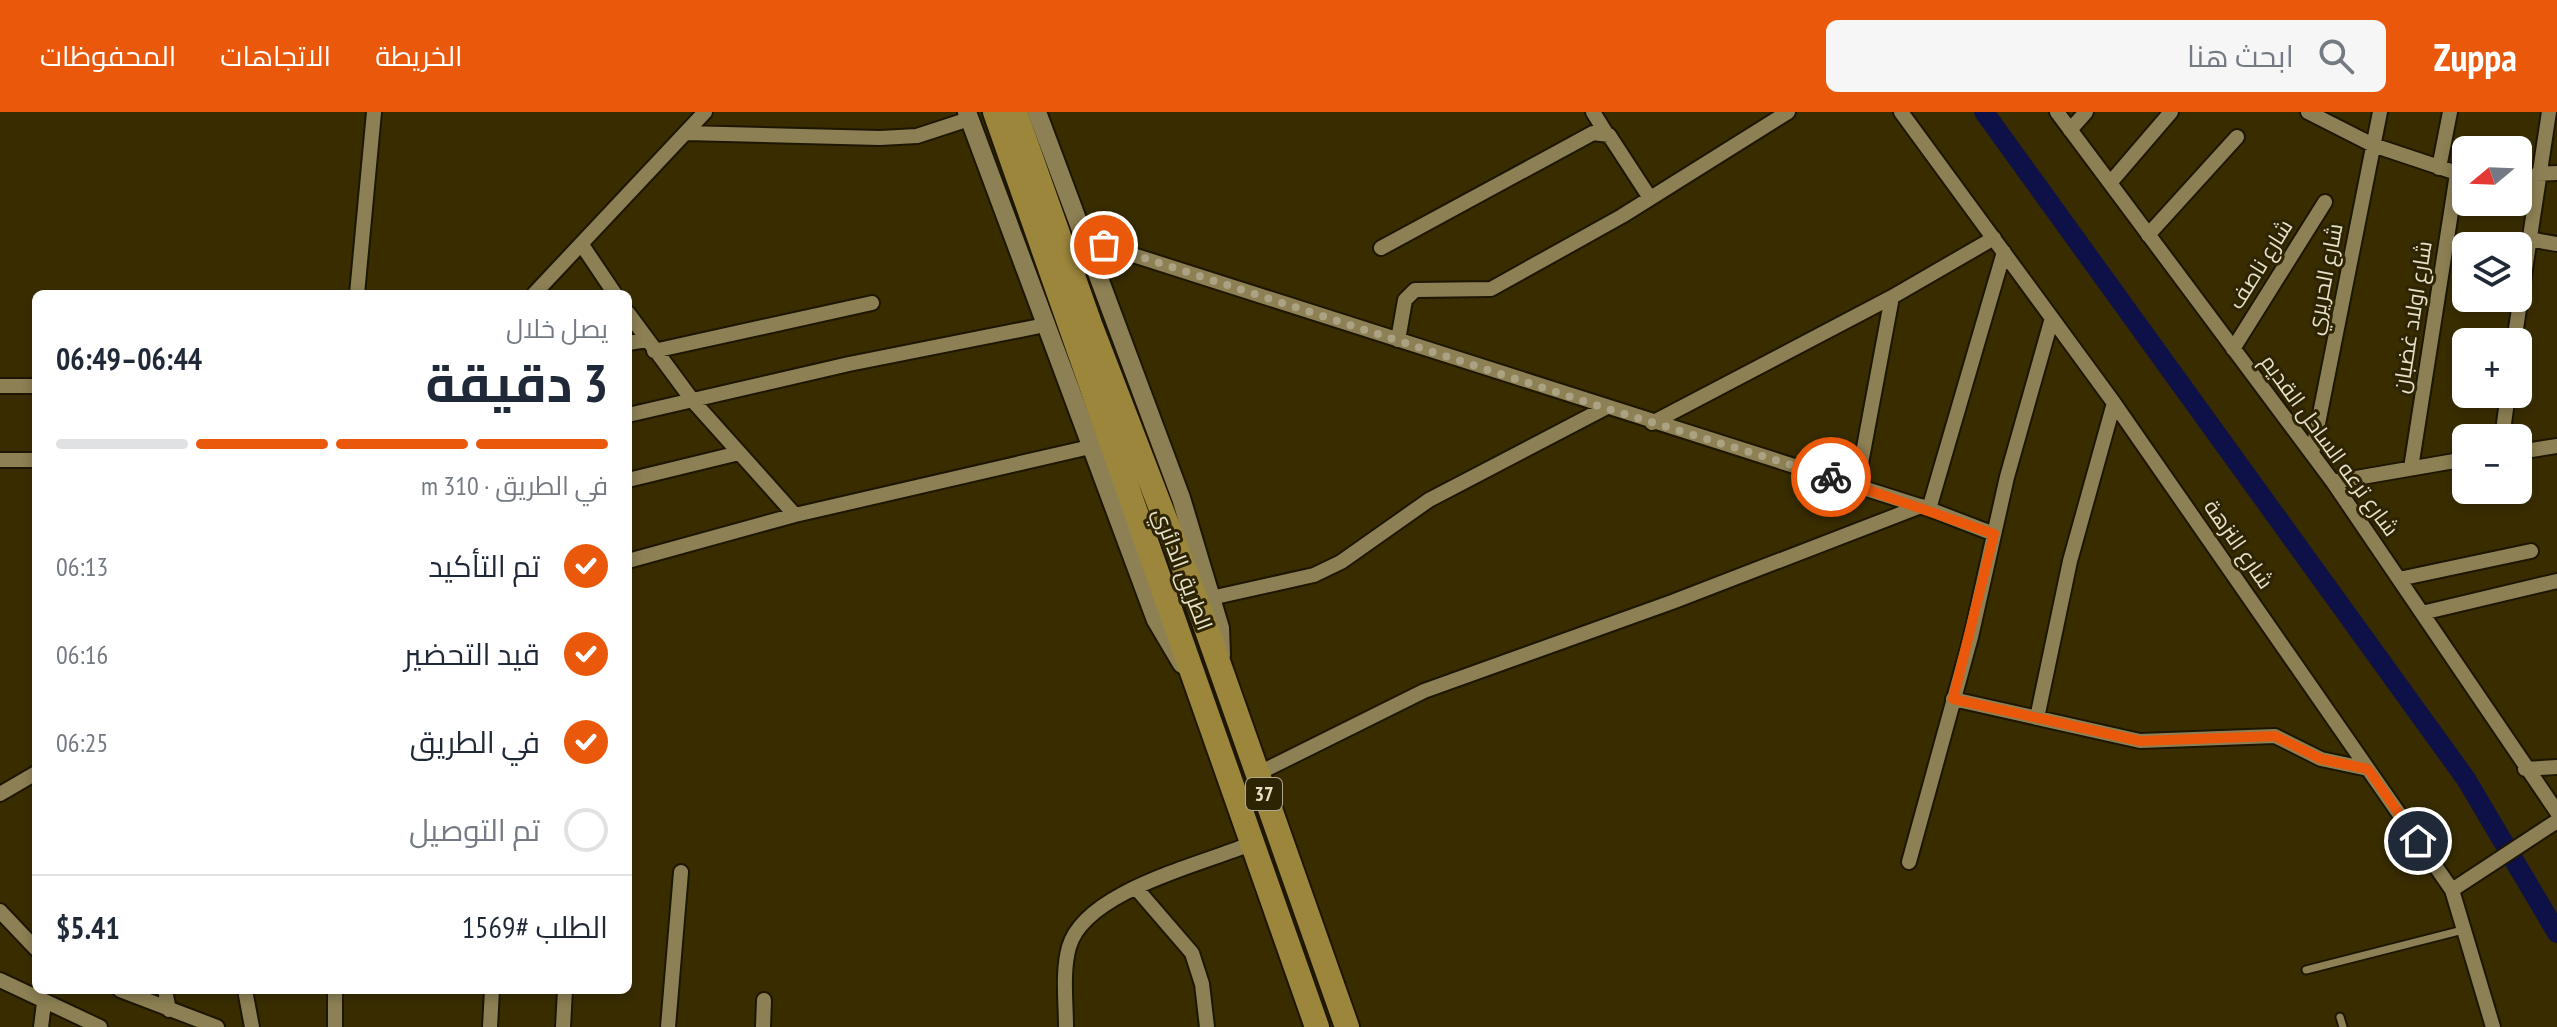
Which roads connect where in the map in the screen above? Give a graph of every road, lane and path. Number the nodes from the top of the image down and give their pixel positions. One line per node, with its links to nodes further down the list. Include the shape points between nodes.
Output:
1 (374, 112): 40 (street)
2 (705, 112): 18 (street)
3 (995, 112): 76 (highway, الطريق الدائري / 37)
4 (1015, 112): 76 (highway, الطريق الدائري / 37)
5 (1037, 112): 34 (street)
6 (1593, 112): 19 (street)
7 (1788, 112): 28 (street)
8 (1901, 112): 33 (street, شارع النزهة)
9 (2057, 112): 17 (street, شارع ترعه الساحل القديم)
10 (2086, 112): 17 (street)
11 (2171, 112): 26 (street)
12 (2308, 112): 21 (street)
13 (2380, 112): 21 (street, شارع الحريري)
14 (2450, 112): 22 (street)
15 (2549, 112): 25 (street)
16 (968, 116): 18 (street, via 917,136); 47 (street)
17 (2070, 130): 26 (street, شارع ترعه الساحل القديم)
18 (686, 133): 37 (street)
19 (1606, 133): 28 (street); 38 (street, via 1593,133)
20 (2237, 137): 32 (street)
21 (2373, 145): 22 (street); 63 (street, شارع الحريري)
22 (2439, 168): 23 (street)
23 (2452, 172)
24 (2557, 173): 25 (street)
25 (2537, 174): 27 (street)
26 (2110, 183): 32 (street, شارع ترعه الساحل القديم)
27 (2534, 195): 31 (street)
28 (1650, 198): 48 (street, via 1491,289 1415,290 1405,300)
29 (2325, 202): 51 (street, شارع ناصف)
30 (2455, 216): 67 (street, شارع اولاد غضبان)
31 (2529, 232)
32 (2148, 235): 51 (street, شارع ترعه الساحل القديم)
33 (1994, 238): 39 (street, شارع النزهة); 43 (street)
34 (1083, 239): 48 (street); 79 (street, via 1181,498)
35 (2532, 240): 36 (street)
36 (2557, 244)
37 (582, 245): 41 (street); 42 (street)
38 (1381, 248)
39 (2004, 252): 45 (street, شارع النزهة); 71 (street)
40 (357, 290)
41 (538, 290)
42 (612, 290)
43 (1892, 297): 58 (street); 70 (street)
44 (872, 303): 50 (street)
45 (2052, 318): 55 (street, شارع النزهة); 73 (street)
46 (632, 319): 50 (street)
47 (1045, 325): 54 (street); 60 (street)
48 (1398, 340): 56 (street)
49 (632, 344): 50 (street)
50 (650, 346): 54 (street)
51 (2233, 349): 63 (street, شارع ترعه الساحل القديم)
52 (0, 386): 53 (street)
53 (32, 386)
54 (693, 401): 57 (street); 62 (street)
55 (2114, 403): 83 (street, via 2070,561); 85 (street, شارع النزهة)
56 (1605, 408): 58 (street); 79 (street, via 1429,500 1341,562 1286,583)
57 (632, 414)
58 (1652, 423): 70 (street)
59 (2557, 446): 61 (street)
60 (1090, 447): 72 (street); 81 (street, via 1156,620)
61 (2532, 450)
62 (739, 453): 68 (street); 72 (street)
63 (2312, 454): 69 (street, شارع ترعه الساحل القديم)
64 (0, 460): 65 (street)
65 (32, 460)
66 (2452, 461): 67 (street)
67 (2411, 468): 69 (street)
68 (632, 479)
69 (2333, 482): 77 (street, شارع ترعه الساحل القديم)
70 (1857, 485): 71 (street)
71 (1925, 507): 73 (street); 87 (street, via 1424,691)
72 (795, 515): 75 (street)
73 (1994, 534): 82 (street)
74 (2531, 551): 77 (street)
75 (632, 560)
76 (1169, 564): 79 (highway, الطريق الدائري / 37); 81 (highway, الطريق الدائري / 37)
77 (2399, 579): 80 (street, شارع ترعه الساحل القديم)
78 (2557, 581): 80 (street)
79 (1204, 600): 87 (highway, الطريق الدائري / 37, via 1221,670)
80 (2422, 613): 86 (street, شارع ترعه الساحل القديم)
81 (1195, 680): 92 (highway, الطريق الدائري / 37)
82 (1953, 699): 83 (street); 93 (street)
83 (2037, 718): 85 (street, via 2140,741 2275,736 2321,759)
84 (2557, 767): 86 (street)
85 (2368, 769): 96 (street, شارع النزهة)
86 (2525, 769): 90 (street, شارع ترعه الساحل القديم)
87 (1257, 774): 124 (highway, الطريق الدائري / 37)
88 (32, 775): 89 (street)
89 (0, 794)
90 (2557, 812)
91 (2557, 821): 96 (street)
92 (1250, 844): 95 (street); 123 (highway, الطريق الدائري / 37)
93 (1909, 862)
94 (681, 872): 119 (street)
95 (1136, 888): 121 (street, via 1095,910 1076,929 1068,949); 122 (street, via 1192,953)
96 (2452, 890): 98 (street, شارع النزهة)
97 (0, 911): 99 (street)
98 (2464, 930): 100 (lane); 126 (street, شارع النزهة)
99 (32, 945)
100 (2306, 970)
101 (0, 980): 109 (street)
102 (130, 994): 110 (street)
103 (166, 994): 110 (street)
104 (246, 994): 115 (street)
105 (335, 994): 116 (street)
106 (492, 994): 117 (street)
107 (565, 994): 118 (street)
108 (764, 1000): 120 (street)
109 (44, 1003): 112 (street); 113 (street)
110 (169, 1010): 114 (street)
111 (2340, 1017): 125 (lane)
112 (41, 1027)
113 (100, 1027)
114 (217, 1027)
115 (252, 1027)
116 (335, 1027)
117 (490, 1027)
118 (563, 1027)
119 (668, 1027)
120 (763, 1027)
121 (1066, 1027)
122 (1207, 1027)
123 (1317, 1027)
124 (1347, 1027)
125 (2343, 1027)
126 (2493, 1027)

